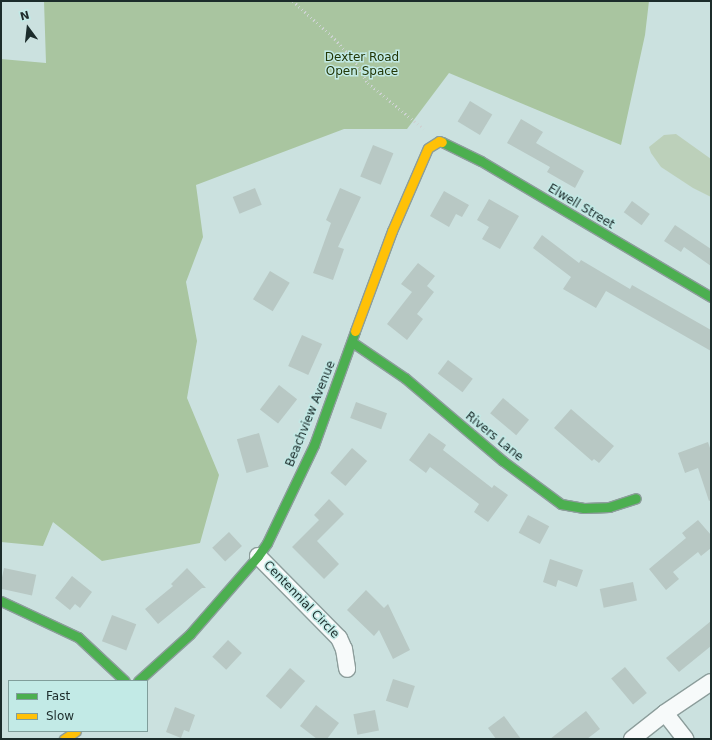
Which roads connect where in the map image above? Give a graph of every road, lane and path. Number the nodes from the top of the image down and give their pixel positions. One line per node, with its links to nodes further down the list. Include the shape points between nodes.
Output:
1 (294, 1): 2 (path, via 354,60 368,83)
2 (438, 141): 3 (street, Elwell Street, via 481,161); 4 (street, Beachview Avenue, via 428,148 392,231)
3 (711, 297)
4 (352, 342): 5 (street, Rivers Lane, via 405,378 503,461 561,504 584,508 609,507); 6 (street, Beachview Avenue, via 314,445 267,543)
5 (636, 498)
6 (258, 556): 8 (street, Centennial Circle, via 339,638 344,649); 10 (street, Beachview Avenue, via 190,634)
7 (1, 601): 9 (street, via 78,637)
8 (347, 669)
9 (124, 680)
10 (139, 680)
11 (711, 682): 12 (street)
12 (665, 713): 15 (street); 16 (street)
13 (74, 732): 14 (street)
14 (64, 739)
15 (632, 739)
16 (685, 739)

